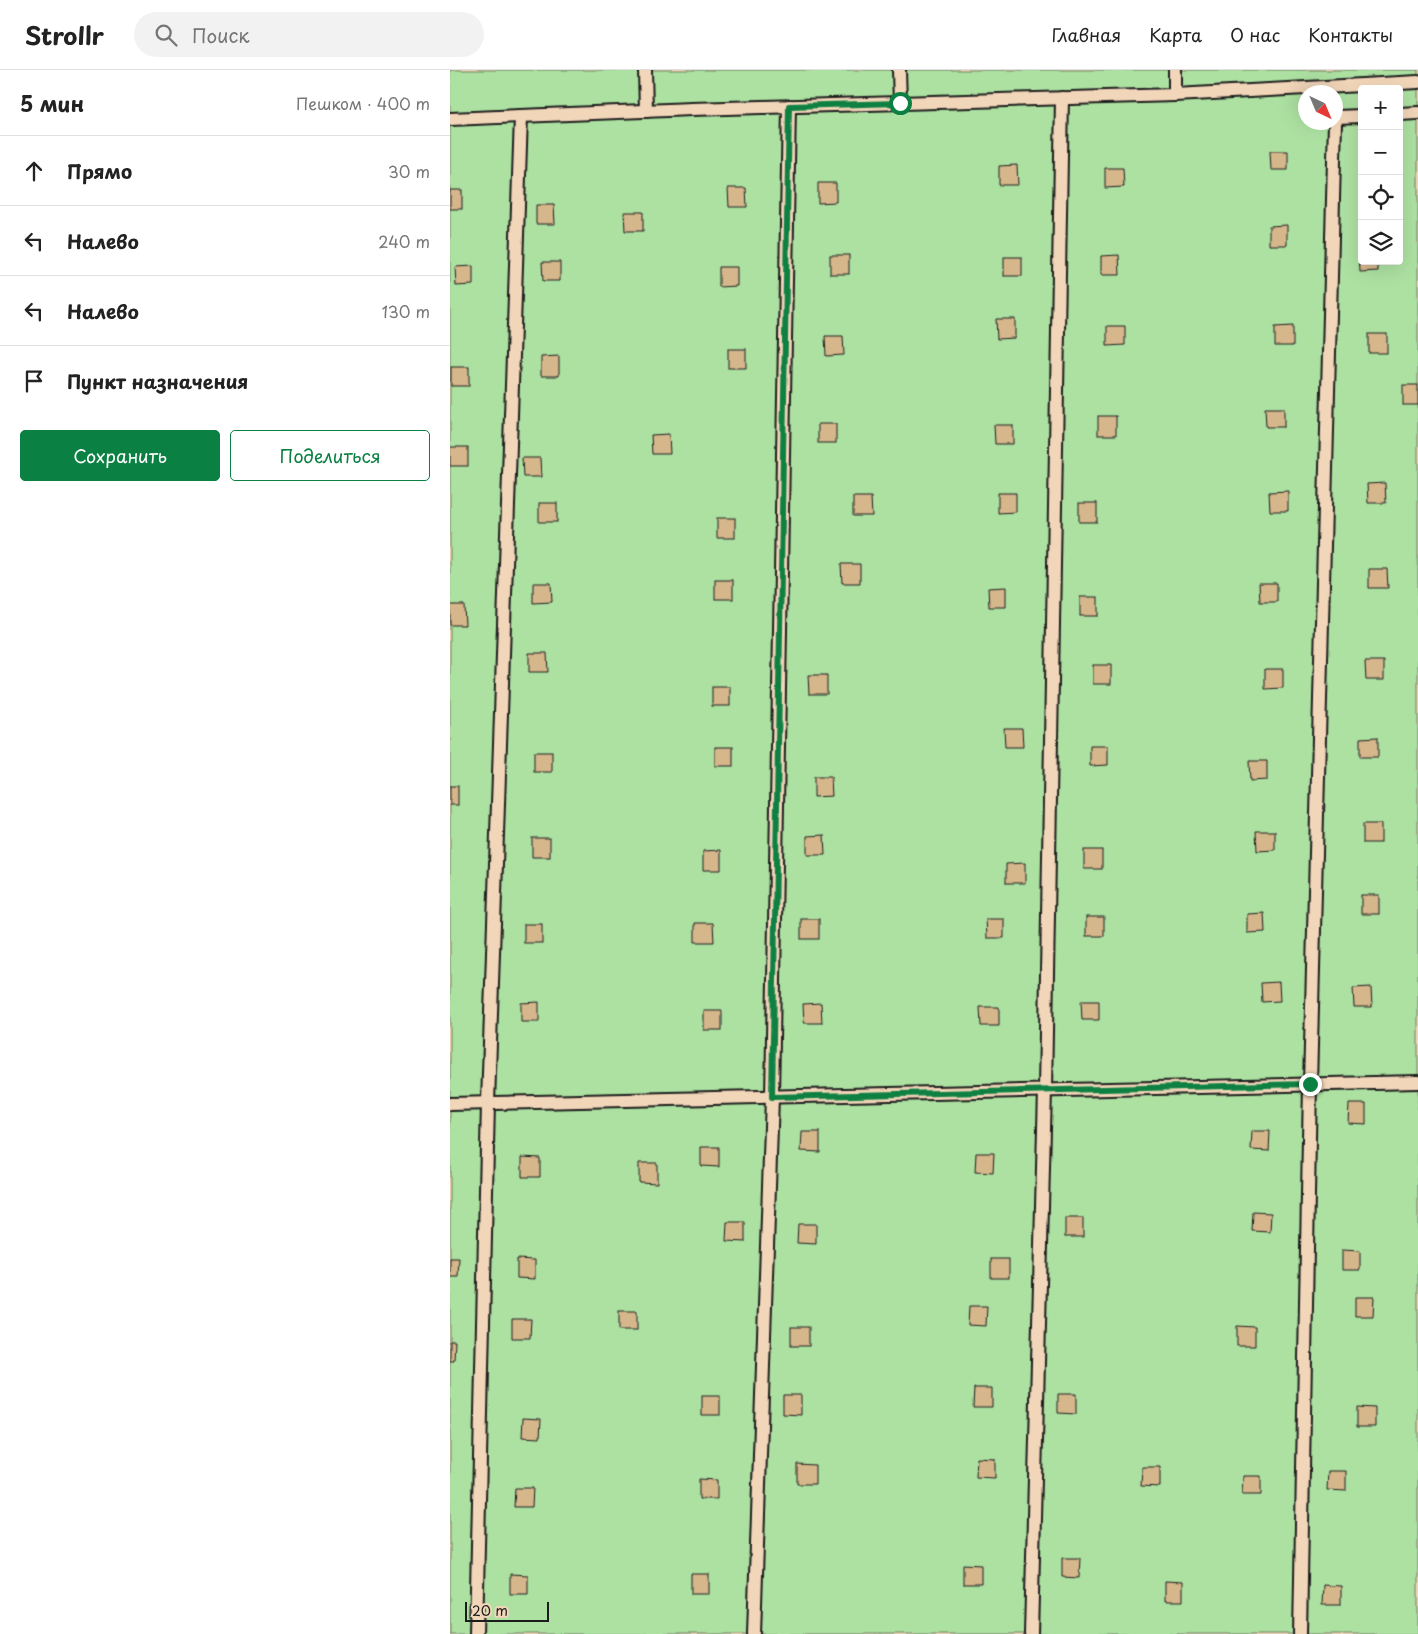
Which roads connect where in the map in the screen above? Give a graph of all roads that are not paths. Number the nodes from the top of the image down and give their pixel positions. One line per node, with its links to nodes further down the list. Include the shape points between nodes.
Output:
1 (645, 70): 11 (lane)
2 (899, 70): 9 (lane)
3 (1175, 70): 7 (lane)
4 (1418, 82): 5 (lane)
5 (1343, 88)
6 (1298, 90): 7 (lane)
7 (1175, 95): 8 (lane)
8 (1062, 98): 9 (lane); 21 (lane)
9 (900, 103): 10 (lane)
10 (789, 106): 11 (lane); 22 (lane)
11 (646, 111): 14 (lane)
12 (1418, 113): 13 (lane)
13 (1403, 114)
14 (521, 116): 17 (lane); 23 (lane)
15 (1358, 116): 16 (lane)
16 (1343, 117)
17 (450, 119)
18 (1335, 130): 20 (lane)
19 (1418, 1082): 20 (lane)
20 (1310, 1084): 21 (lane); 28 (lane)
21 (1045, 1090): 22 (lane); 27 (lane)
22 (772, 1097): 23 (lane); 26 (lane)
23 (488, 1103): 24 (lane); 25 (lane)
24 (450, 1104)
25 (476, 1634)
26 (754, 1634)
27 (1031, 1634)
28 (1300, 1634)

